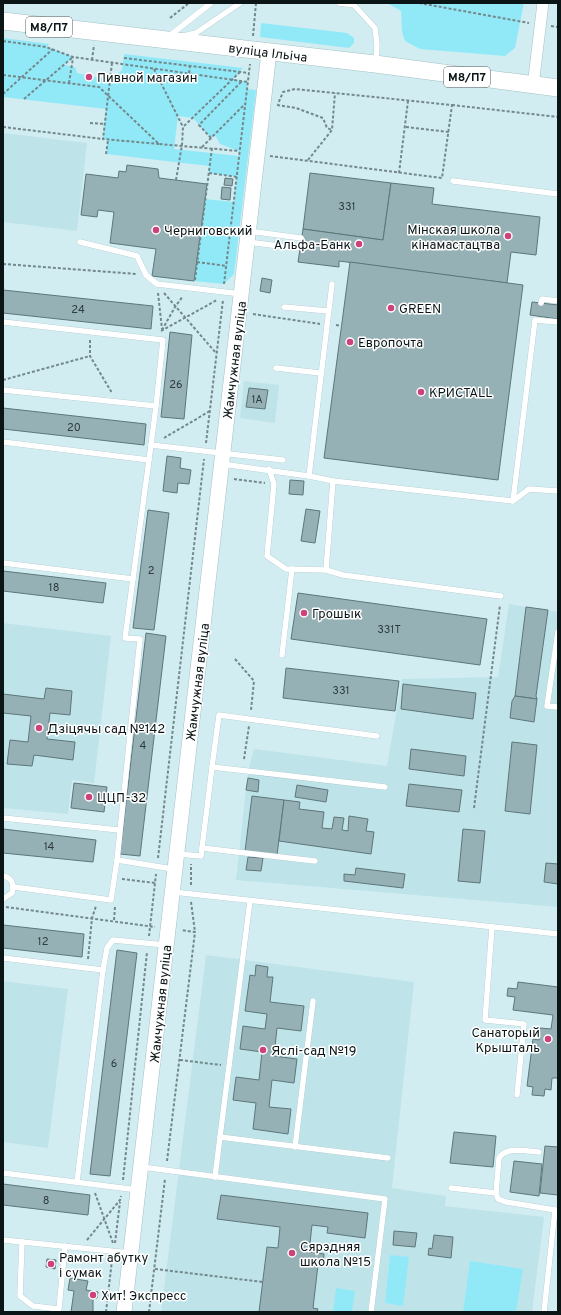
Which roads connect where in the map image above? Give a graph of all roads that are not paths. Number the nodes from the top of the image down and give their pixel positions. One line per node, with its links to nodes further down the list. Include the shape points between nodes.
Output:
1 (211, 3): 6 (lane)
2 (240, 3): 6 (lane, via 196,32)
3 (339, 3): 8 (lane, via 354,5 375,28)
4 (543, 3): 9 (street)
5 (3, 21): 6 (main road, вуліца Ільіча / М8/П7)
6 (163, 40): 7 (main road, вуліца Ільіча / М8/П7)
7 (269, 52): 8 (main road, вуліца Ільіча / М8/П7); 13 (main road, Жамчужная вуліца)
8 (375, 64): 9 (main road, вуліца Ільіча / М8/П7)
9 (533, 86): 10 (main road, вуліца Ільіча / М8/П7)
10 (558, 88)
11 (453, 180): 12 (lane)
12 (558, 194)
13 (248, 236): 14 (lane); 16 (lane); 18 (main road, Жамчужная вуліца)
14 (301, 238)
15 (80, 242): 18 (lane, via 137,256 146,275 157,284)
16 (294, 248)
17 (332, 284): 22 (lane)
18 (242, 294): 31 (main road, Жамчужная вуліца)
19 (555, 302): 20 (lane, via 542,300)
20 (542, 303)
21 (284, 307): 22 (lane)
22 (328, 311): 26 (lane)
23 (3, 322): 28 (lane, via 163,340)
24 (558, 322): 38 (lane, via 539,318 535,320)
25 (276, 368): 26 (lane)
26 (320, 373): 35 (lane)
27 (3, 390): 28 (lane)
28 (156, 406): 30 (lane)
29 (3, 442): 32 (lane)
30 (152, 445): 31 (lane, via 205,451); 32 (lane)
31 (223, 459): 33 (lane); 34 (lane); 53 (main road, Жамчужная вуліца)
32 (149, 460): 42 (lane)
33 (283, 460)
34 (269, 470): 35 (lane); 40 (lane, via 274,484 267,556 286,569)
35 (309, 476): 36 (lane)
36 (333, 481): 38 (lane); 41 (lane)
37 (558, 491): 38 (lane, via 529,489)
38 (513, 501)
39 (3, 563): 42 (lane)
40 (292, 569): 41 (lane); 45 (lane)
41 (326, 570): 43 (lane, via 343,575)
42 (133, 579): 51 (lane, via 125,638 140,639)
43 (501, 596)
44 (558, 632): 46 (lane, via 547,706)
45 (282, 655)
46 (558, 707)
47 (377, 736): 48 (lane, via 219,715)
48 (212, 766): 49 (lane); 52 (lane)
49 (385, 787)
50 (3, 818): 51 (lane)
51 (118, 830): 54 (lane)
52 (202, 848): 53 (lane, via 201,856); 55 (lane)
53 (177, 854): 56 (main road, Жамчужная вуліца)
54 (116, 860): 56 (lane); 58 (lane, via 111,900)
55 (315, 861)
56 (176, 869): 59 (main road, Жамчужная вуліца)
57 (3, 876): 58 (lane, via 8,877)
58 (14, 887): 60 (lane, via 12,893)
59 (173, 892): 61 (lane); 64 (main road, Жамчужная вуліца)
60 (3, 899)
61 (250, 902): 62 (lane); 69 (lane)
62 (492, 927): 63 (lane); 68 (lane, via 484,1020 524,1024)
63 (558, 934)
64 (167, 946): 66 (lane, via 113,940 107,948); 73 (main road, Жамчужная вуліца)
65 (3, 958): 66 (lane)
66 (103, 970): 76 (lane)
67 (313, 1001): 70 (lane)
68 (517, 1095)
69 (220, 1137): 70 (lane); 75 (lane)
70 (295, 1147): 72 (lane)
71 (538, 1152): 79 (lane, via 511,1150 502,1154 499,1158)
72 (388, 1158)
73 (142, 1167): 75 (lane); 78 (main road, Жамчужная вуліца)
74 (3, 1173): 76 (lane)
75 (216, 1177): 86 (lane, via 385,1199)
76 (77, 1182): 78 (lane)
77 (451, 1188): 79 (lane)
78 (139, 1190): 84 (main road, Жамчужная вуліца)
79 (496, 1193): 80 (lane, via 498,1198 506,1202)
80 (556, 1211): 87 (lane)
81 (3, 1240): 82 (lane)
82 (22, 1242): 83 (lane); 83 (lane, via 20,1296 33,1306 59,1309)
83 (65, 1246): 84 (lane)
84 (131, 1253): 85 (main road, Жамчужная вуліца)
85 (124, 1312)
86 (371, 1312)
87 (544, 1312)

